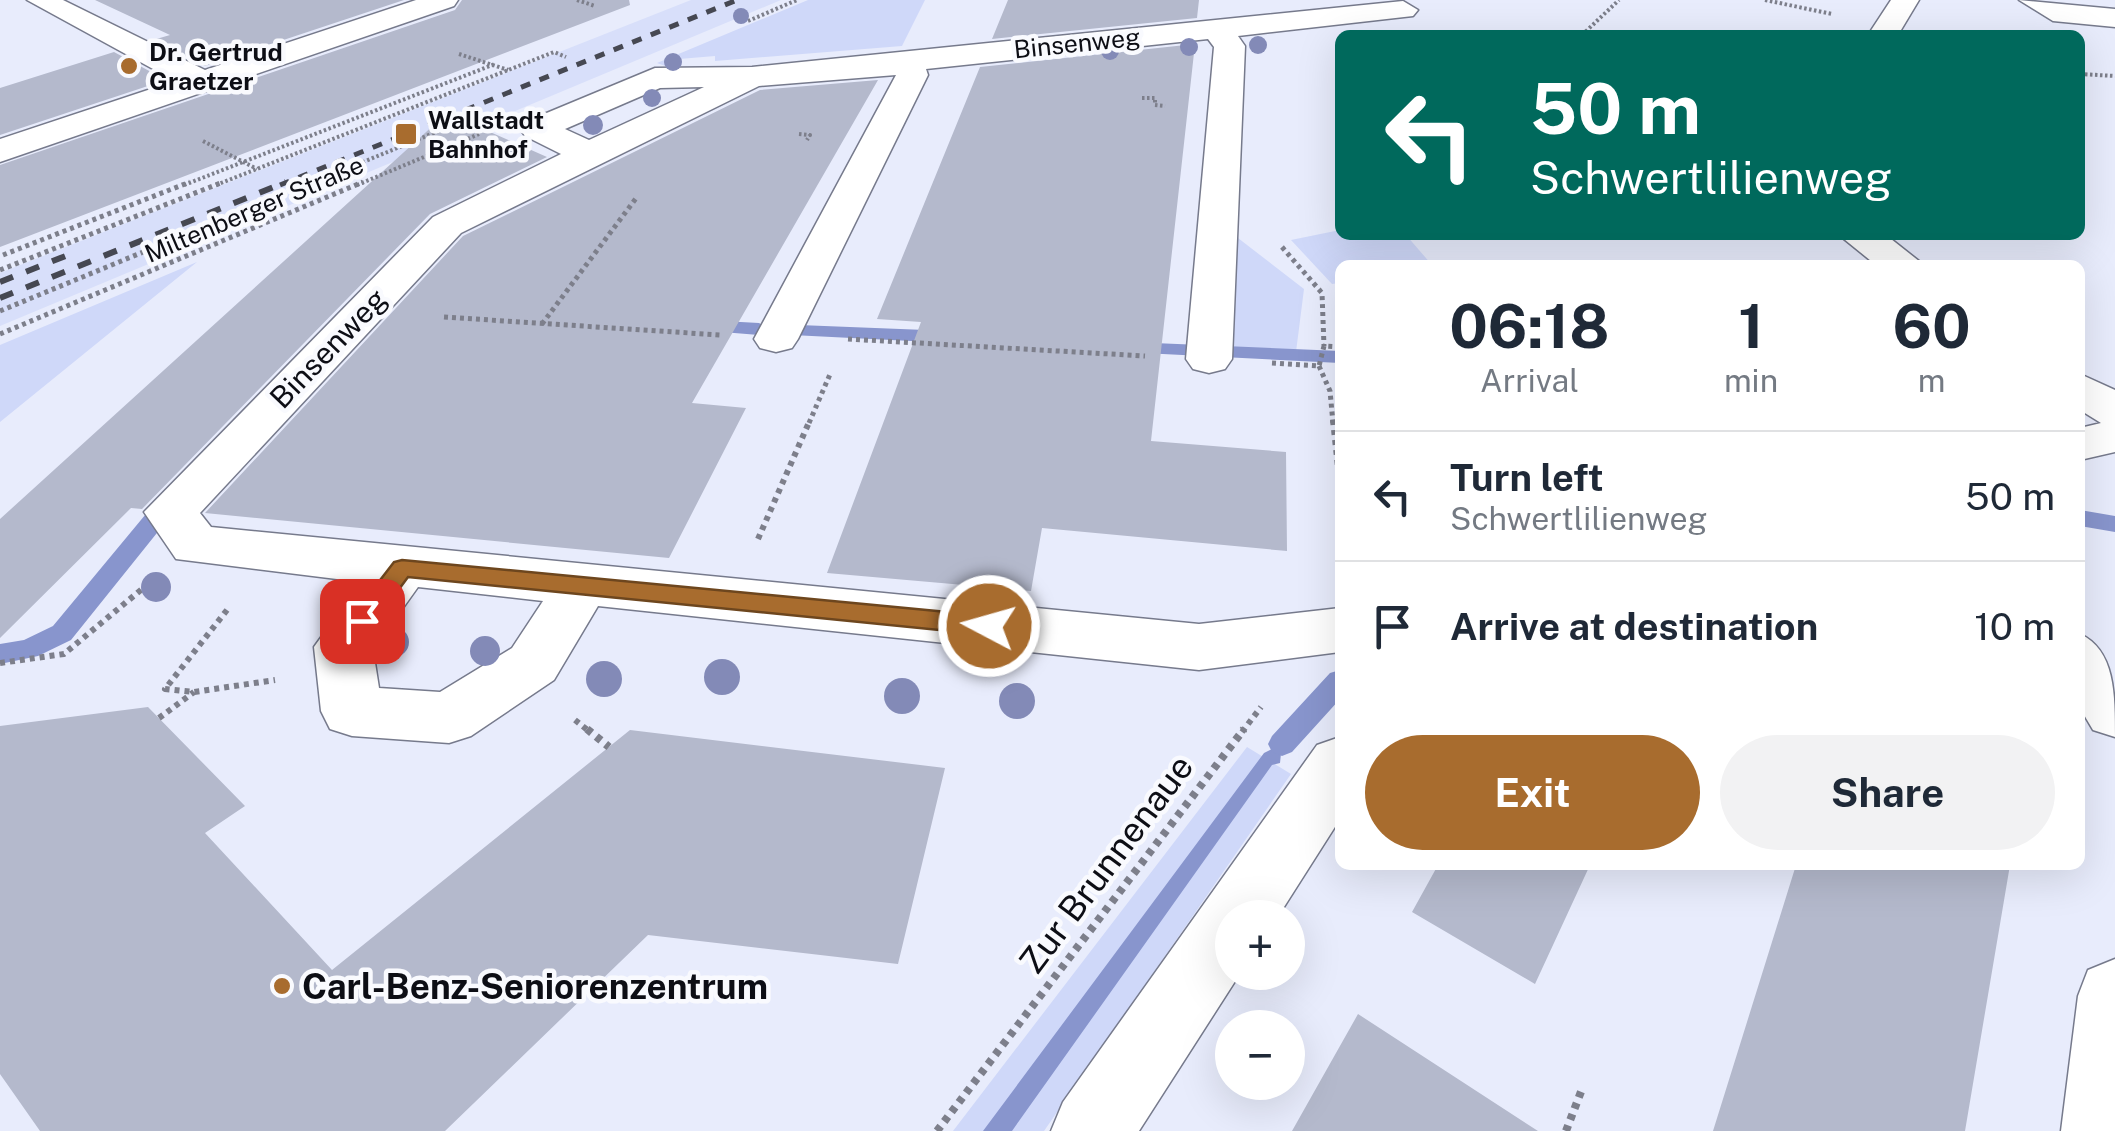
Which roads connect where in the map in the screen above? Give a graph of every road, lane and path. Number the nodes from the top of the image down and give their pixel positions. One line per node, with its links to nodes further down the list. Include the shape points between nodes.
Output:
1 (40, 0): 22 (street)
2 (444, 0): 22 (street)
3 (577, 0): 9 (path)
4 (797, 0): 11 (path)
5 (1619, 0): 14 (path)
6 (1904, 0): 15 (street)
7 (2034, 0): 10 (street, via 2063,15)
8 (1397, 5): 12 (street, Binsenweg); 13 (street)
9 (595, 6)
10 (2115, 18)
11 (737, 25)
12 (1216, 29): 17 (street, Binsenweg); 42 (street, via 1230,46)
13 (1427, 30)
14 (1587, 30)
15 (1886, 30)
16 (554, 52): 33 (path)
17 (906, 61): 21 (street, Binsenweg); 39 (street, via 912,75)
18 (495, 64): 31 (path)
19 (2085, 74): 20 (path)
20 (2115, 76)
21 (752, 77): 26 (street, Binsenweg); 26 (street, Binsenweg, via 655,78 536,129)
22 (203, 82): 25 (street)
23 (482, 113): 35 (path)
24 (485, 131): 27 (path, Miltenberger Straße)
25 (0, 151)
26 (575, 161): 36 (street, Binsenweg, via 447,225); 37 (path, via 638,198)
27 (384, 174): 28 (path); 38 (path, Miltenberger Straße)
28 (394, 179)
29 (1866, 240): 32 (street)
30 (1278, 241): 40 (path, via 1322,293)
31 (1, 256): 33 (path)
32 (1895, 260)
33 (15, 264): 34 (path)
34 (0, 270)
35 (0, 311)
36 (362, 312): 37 (path); 49 (street, Binsenweg, via 170,512)
37 (542, 324): 39 (path)
38 (0, 334)
39 (776, 338)
40 (1324, 346): 41 (path); 43 (path)
41 (1335, 347)
42 (1209, 359): 43 (path); 53 (path, via 846,339)
43 (1319, 366): 47 (path, via 1330,392)
44 (2085, 391): 45 (street)
45 (2115, 412)
46 (2115, 436): 48 (street)
47 (1335, 439)
48 (2085, 443)
49 (195, 546): 50 (street); 55 (path, via 64,654)
50 (272, 554): 51 (street); 57 (path, via 165,689)
51 (402, 568): 52 (street); 52 (street, via 342,647 352,710 449,718 533,664)
52 (582, 586): 53 (street)
53 (732, 600): 54 (street, via 1199,646)
54 (1330, 631): 64 (path, Zur Brunnenaue)
55 (0, 663)
56 (271, 680): 57 (path)
57 (194, 692): 58 (path)
58 (159, 718)
59 (1335, 771): 60 (street)
60 (1248, 900)
61 (1215, 948): 65 (street)
62 (2115, 996): 67 (street)
63 (1582, 1089): 66 (path)
64 (937, 1131)
65 (1092, 1131)
66 (1566, 1131)
67 (2102, 1131)

